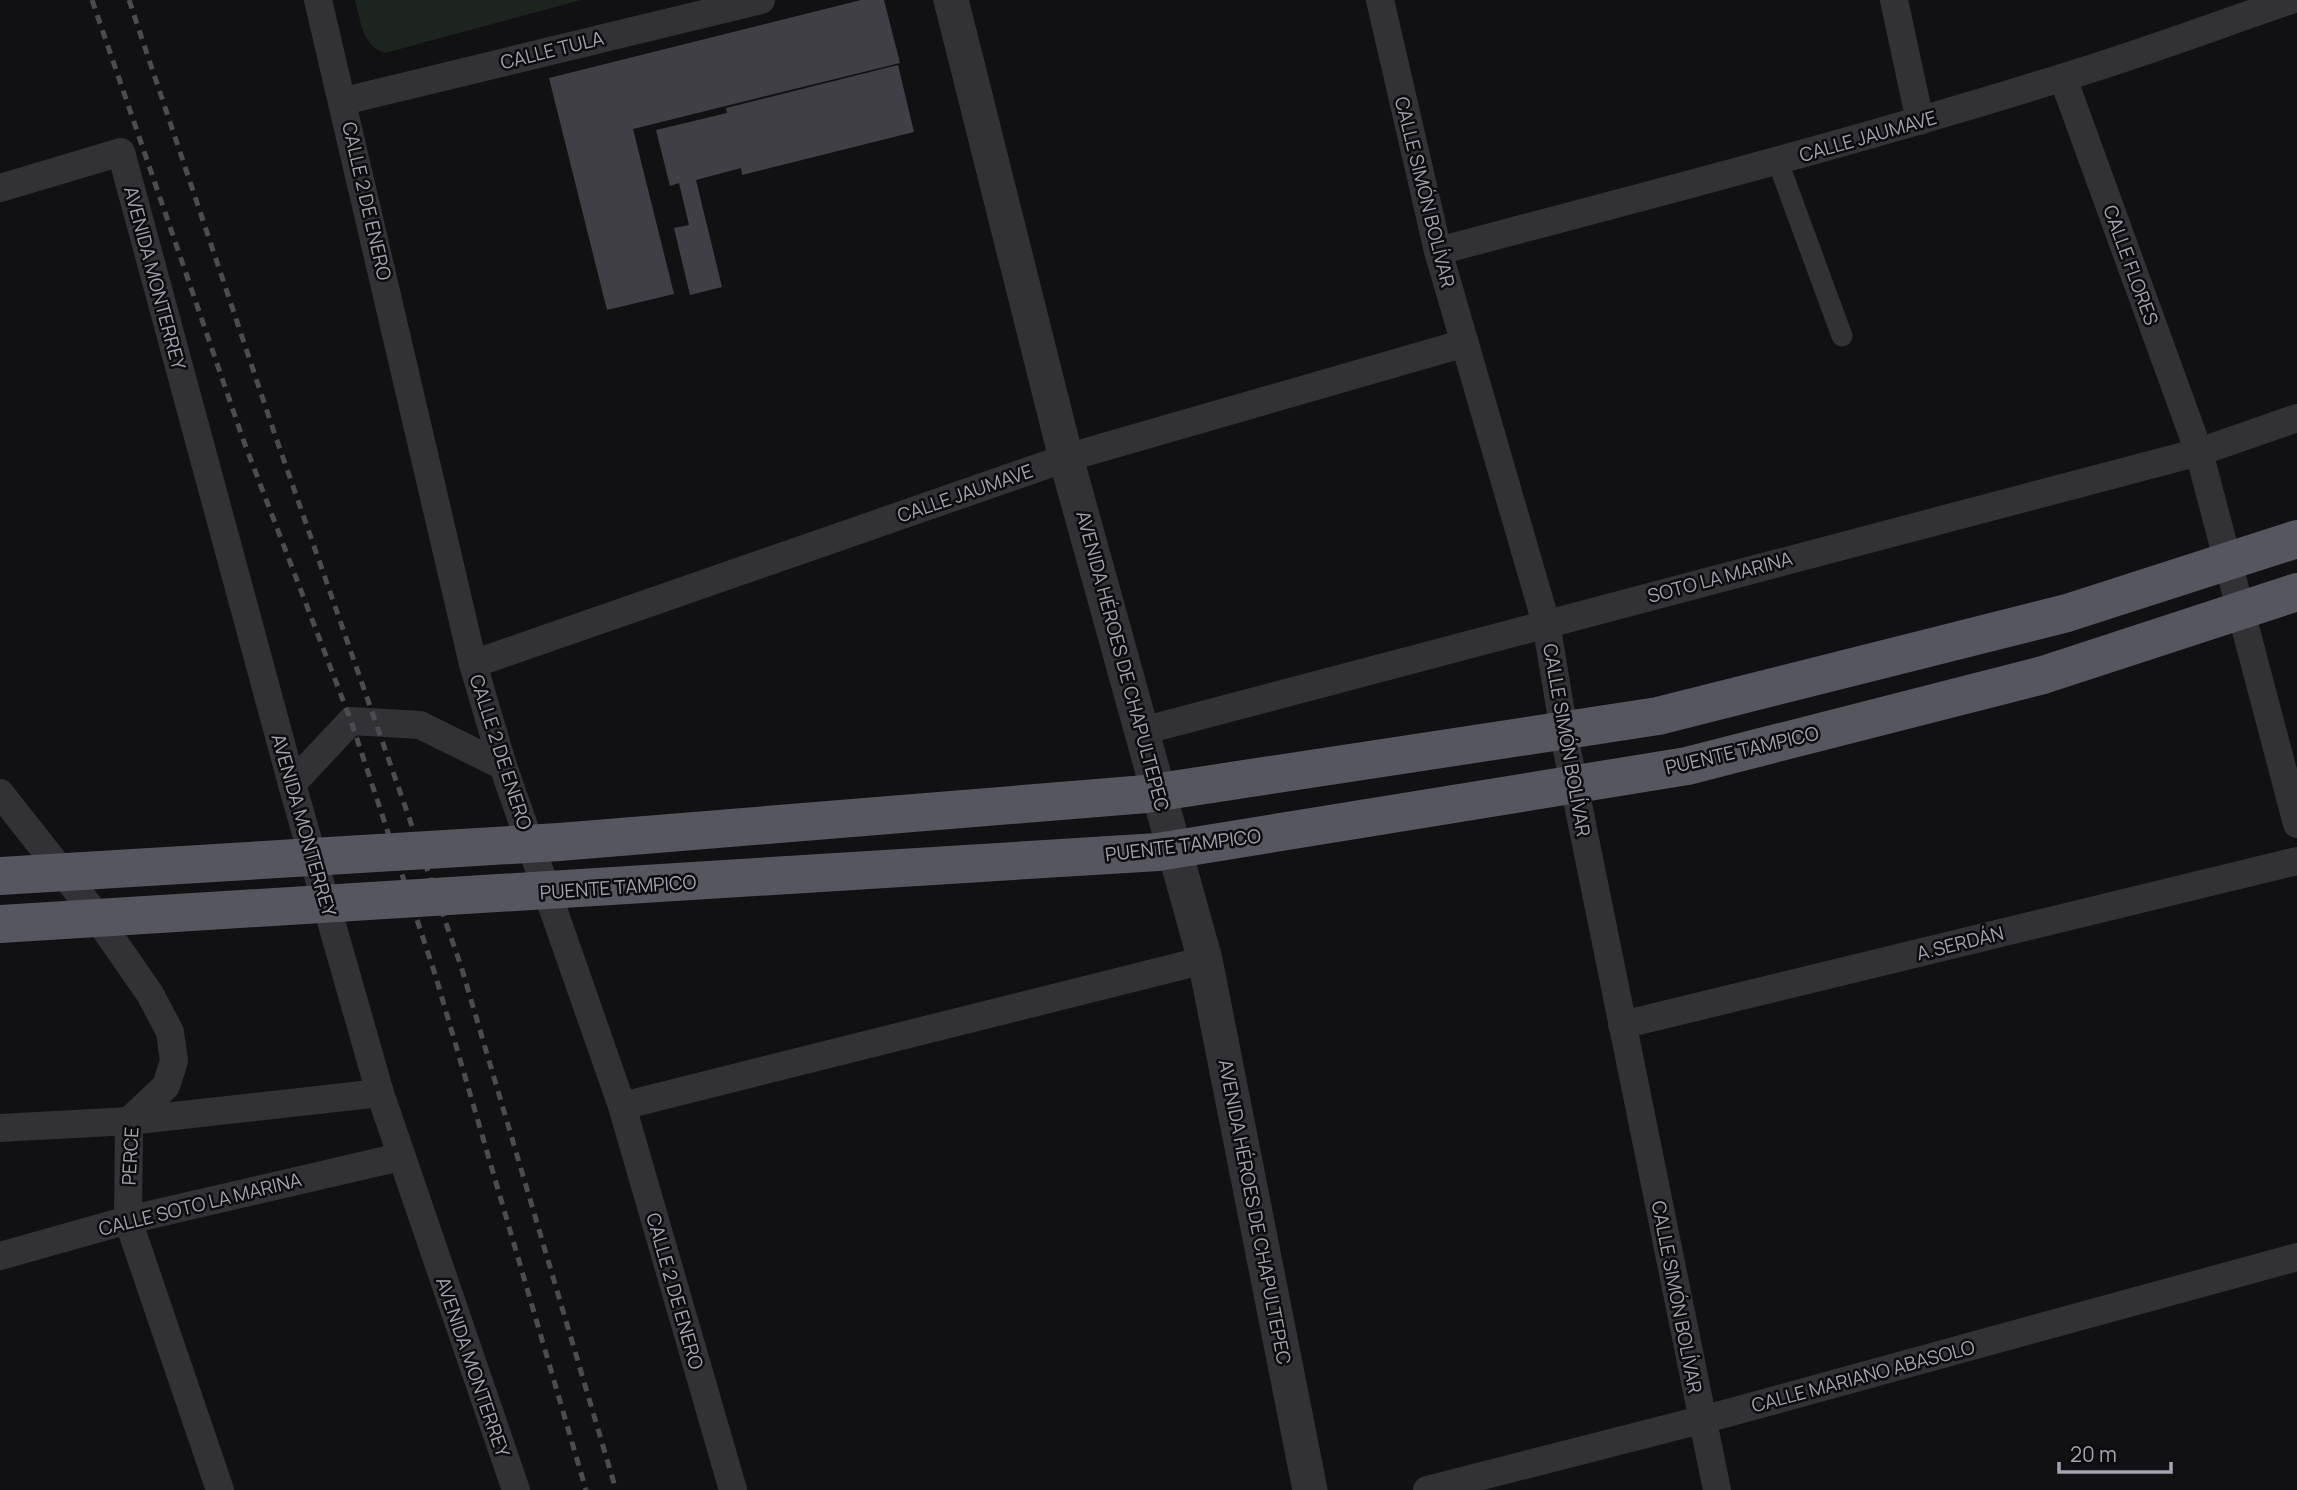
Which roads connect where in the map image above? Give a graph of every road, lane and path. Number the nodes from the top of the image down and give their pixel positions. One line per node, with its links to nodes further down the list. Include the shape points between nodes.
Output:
1 (318, 0): 8 (street, CALLE 2 DE ENERO)
2 (761, 0): 8 (street, CALLE TULA)
3 (951, 0): 17 (street, AVENIDA HÉROES DE CHAPULTEPEC)
4 (1380, 0): 12 (street, CALLE SIMÓN BOLÍVAR)
5 (1894, 0): 9 (street)
6 (2291, 0): 7 (street, CALLE JAUMAVE)
7 (2063, 78): 9 (street, CALLE JAUMAVE); 16 (street, CALLE FLORES)
8 (344, 101): 21 (street, CALLE 2 DE ENERO)
9 (1920, 121): 10 (street, CALLE JAUMAVE)
10 (1778, 162): 12 (street, CALLE JAUMAVE); 13 (street)
11 (0, 188): 24 (street, AVENIDA MONTERREY, via 121,152)
12 (1437, 251): 14 (street, CALLE SIMÓN BOLÍVAR)
13 (1842, 336)
14 (1465, 343): 17 (street, CALLE JAUMAVE); 20 (street, CALLE SIMÓN BOLÍVAR)
15 (2297, 418): 16 (street, SOTO LA MARINA)
16 (2199, 452): 20 (street, SOTO LA MARINA); 26 (street, CALLE FLORES)
17 (1066, 458): 21 (street, CALLE JAUMAVE); 22 (street, AVENIDA HÉROES DE CHAPULTEPEC)
18 (2297, 539): 28 (highway, bridge, via 2067,613 1658,716 1146,794 559,842)
19 (2297, 592): 29 (highway, PUENTE TAMPICO, bridge, via 2043,675 1687,766 1158,852)
20 (1546, 623): 22 (street, SOTO LA MARINA); 31 (street, CALLE SIMÓN BOLÍVAR)
21 (473, 664): 23 (street, CALLE 2 DE ENERO)
22 (1142, 731): 30 (street, AVENIDA HÉROES DE CHAPULTEPEC)
23 (503, 766): 24 (street, via 420,725 351,721); 33 (street, CALLE 2 DE ENERO)
24 (292, 784): 32 (street, AVENIDA MONTERREY)
25 (0, 793): 34 (street, PERCE, via 89,906 170,1032 174,1061 166,1086)
26 (2297, 824)
27 (2297, 861): 31 (street, A.SERDÁN)
28 (0, 876)
29 (0, 924)
30 (1206, 960): 33 (street); 44 (street, AVENIDA HÉROES DE CHAPULTEPEC)
31 (1622, 1025): 40 (street, CALLE SIMÓN BOLÍVAR)
32 (380, 1093): 34 (street); 36 (street, AVENIDA MONTERREY)
33 (622, 1106): 43 (street, CALLE 2 DE ENERO)
34 (129, 1121): 35 (street); 37 (street, PERCE)
35 (0, 1128)
36 (400, 1157): 37 (street, CALLE SOTO LA MARINA); 42 (street, AVENIDA MONTERREY)
37 (128, 1220): 38 (street, CALLE SOTO LA MARINA); 41 (street, PERCE)
38 (0, 1256)
39 (2297, 1257): 40 (street, CALLE MARIANO ABASOLO)
40 (1701, 1419): 45 (street, CALLE MARIANO ABASOLO); 46 (street, CALLE SIMÓN BOLÍVAR)
41 (220, 1490)
42 (516, 1490)
43 (733, 1490)
44 (1310, 1490)
45 (1427, 1490)
46 (1717, 1490)

